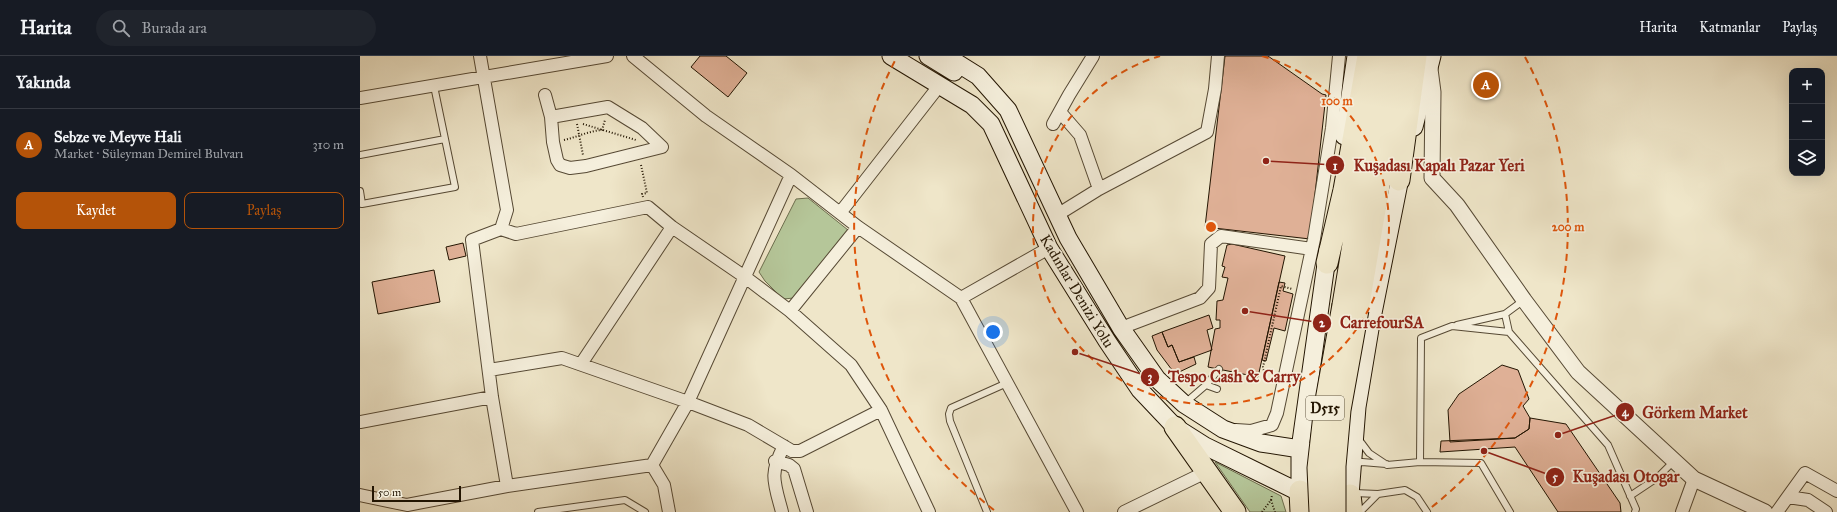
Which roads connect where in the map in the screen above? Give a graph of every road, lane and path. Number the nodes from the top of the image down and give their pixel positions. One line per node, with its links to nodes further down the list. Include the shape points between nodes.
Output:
1 (480, 56): 16 (street)
2 (607, 56): 16 (street)
3 (633, 56): 34 (street, via 706,116)
4 (891, 56): 18 (main road, Kadınlar Denizi Yolu)
5 (909, 56): 24 (main road, via 974,100)
6 (928, 56): 21 (main road)
7 (946, 56): 21 (main road, Kadınlar Denizi Yolu, via 978,76)
8 (1093, 56): 22 (street)
9 (1218, 56): 36 (street, via 1207,132)
10 (1339, 56): 46 (street)
11 (1356, 56): 46 (main road)
12 (1368, 56): 46 (highway, via 1344,190)
13 (1384, 56): 51 (highway, D515)
14 (1401, 56): 51 (highway, D515)
15 (1426, 60): 35 (highway); 50 (street, via 1433,92 1432,178 1457,205)
16 (485, 78): 17 (street); 43 (street, via 507,210)
17 (434, 86): 20 (street); 28 (lane)
18 (939, 86): 24 (main road, Kadınlar Denizi Yolu, via 972,105); 39 (street)
19 (545, 95): 23 (street)
20 (360, 98)
21 (1008, 110): 40 (main road, Kadınlar Denizi Yolu)
22 (1060, 112): 25 (street); 36 (street, via 1080,135)
23 (551, 117): 29 (street); 30 (street, via 608,107 642,128)
24 (990, 124): 45 (main road, Kadınlar Denizi Yolu)
25 (1053, 124)
26 (602, 130): 27 (path, via 591,131); 27 (path, via 577,122); 30 (path)
27 (579, 137): 29 (path); 32 (path)
28 (445, 139): 31 (lane); 37 (lane, via 455,187 362,204)
29 (553, 142): 32 (street, via 560,165 570,168)
30 (662, 147): 32 (street)
31 (360, 155)
32 (586, 166)
33 (642, 167): 38 (path, via 647,193 642,194)
34 (791, 175): 39 (street); 47 (street)
35 (1399, 180): 71 (main road)
36 (1099, 189): 40 (street)
37 (360, 191)
38 (648, 208): 41 (street); 43 (street, via 516,234)
39 (840, 213): 42 (street)
40 (1057, 215): 44 (main road, Kadınlar Denizi Yolu)
41 (672, 227): 47 (street); 60 (street)
42 (858, 227): 49 (street); 52 (street)
43 (501, 229): 62 (street, via 472,240)
44 (1068, 238): 45 (street); 56 (main road, Kadınlar Denizi Yolu)
45 (1049, 248): 49 (street); 75 (main road, Kadınlar Denizi Yolu, via 1140,390)
46 (1320, 256): 53 (main road); 56 (street, via 1221,236 1211,244 1209,288 1200,298); 76 (street, via 1272,425 1251,431)
47 (745, 277): 52 (street); 69 (street)
48 (1293, 289): 64 (path, via 1282,286 1263,367)
49 (961, 298): 65 (street)
50 (1524, 300): 54 (lane); 81 (street, via 1578,372)
51 (1350, 308): 113 (highway, D515, bridge, via 1325,406 1318,468); 114 (highway, D515, bridge, via 1334,466)
52 (790, 311): 72 (street, via 851,365)
53 (1319, 313): 58 (lane, via 1311,324); 63 (main road)
54 (1505, 314): 55 (lane); 57 (lane)
55 (1452, 326): 57 (lane); 83 (lane, via 1421,338)
56 (1121, 328): 70 (main road, Kadınlar Denizi Yolu, via 1157,379)
57 (1509, 332): 94 (lane, via 1608,445)
58 (1308, 343)
59 (1305, 357): 63 (lane)
60 (581, 364): 62 (street, via 562,358); 69 (street)
61 (1219, 369): 66 (lane)
62 (489, 370): 68 (street)
63 (1310, 377): 73 (main road)
64 (1266, 379)
65 (1007, 383): 106 (lane, via 951,408 949,414); 107 (street)
66 (1206, 385): 67 (lane); 70 (lane)
67 (1216, 389)
68 (492, 397): 74 (street); 88 (street)
69 (688, 402): 78 (street, via 748,425); 84 (street)
70 (1184, 404): 76 (main road, Kadınlar Denizi Yolu)
71 (1357, 407): 82 (main road); 85 (lane, via 1355,430 1362,446 1369,454)
72 (882, 410): 78 (street, via 800,451 792,451); 105 (street)
73 (1305, 412): 77 (main road, via 1294,434 1281,439); 79 (main road)
74 (360, 422)
75 (1175, 427): 86 (highway); 90 (main road, Kadınlar Denizi Yolu, via 1204,446)
76 (1223, 429): 77 (main road, Kadınlar Denizi Yolu)
77 (1252, 440): 79 (main road, Kadınlar Denizi Yolu)
78 (784, 446): 80 (street)
79 (1300, 449): 82 (main road, Kadınlar Denizi Yolu, via 1325,458); 90 (main road)
80 (776, 461): 103 (street, via 773,471); 104 (street, via 794,469)
81 (1675, 461): 87 (street); 94 (lane, via 1657,478)
82 (1352, 462): 85 (lane); 97 (main road)
83 (1420, 462): 85 (lane); 116 (lane, via 1481,463)
84 (652, 465): 88 (street); 102 (street, via 664,485)
85 (1388, 465)
86 (1206, 472): 108 (street); 109 (highway)
87 (1694, 479): 118 (street); 119 (street)
88 (507, 486): 98 (street)
89 (1274, 490): 96 (path)
90 (1300, 491): 97 (main road, Kadınlar Denizi Yolu, via 1314,499); 112 (highway)
91 (1837, 491): 95 (street, via 1805,473)
92 (1378, 494): 97 (lane); 97 (lane, via 1361,494); 115 (lane, via 1405,490 1417,497)
93 (360, 495): 98 (street)
94 (1630, 496): 117 (lane)
95 (1788, 497): 120 (street); 121 (street, via 1808,500)
96 (1271, 500): 110 (path); 111 (path)
97 (1353, 503)
98 (408, 508)
99 (576, 509): 100 (lane); 101 (lane, via 625,500)
100 (538, 512)
101 (645, 512)
102 (669, 512)
103 (782, 512)
104 (807, 512)
105 (929, 512)
106 (987, 512)
107 (1077, 512)
108 (1124, 512)
109 (1235, 512)
110 (1262, 512)
111 (1275, 512)
112 (1301, 512)
113 (1320, 512)
114 (1335, 512)
115 (1427, 512)
116 (1510, 512)
117 (1635, 512)
118 (1682, 512)
119 (1765, 512)
120 (1777, 512)
121 (1826, 512)

